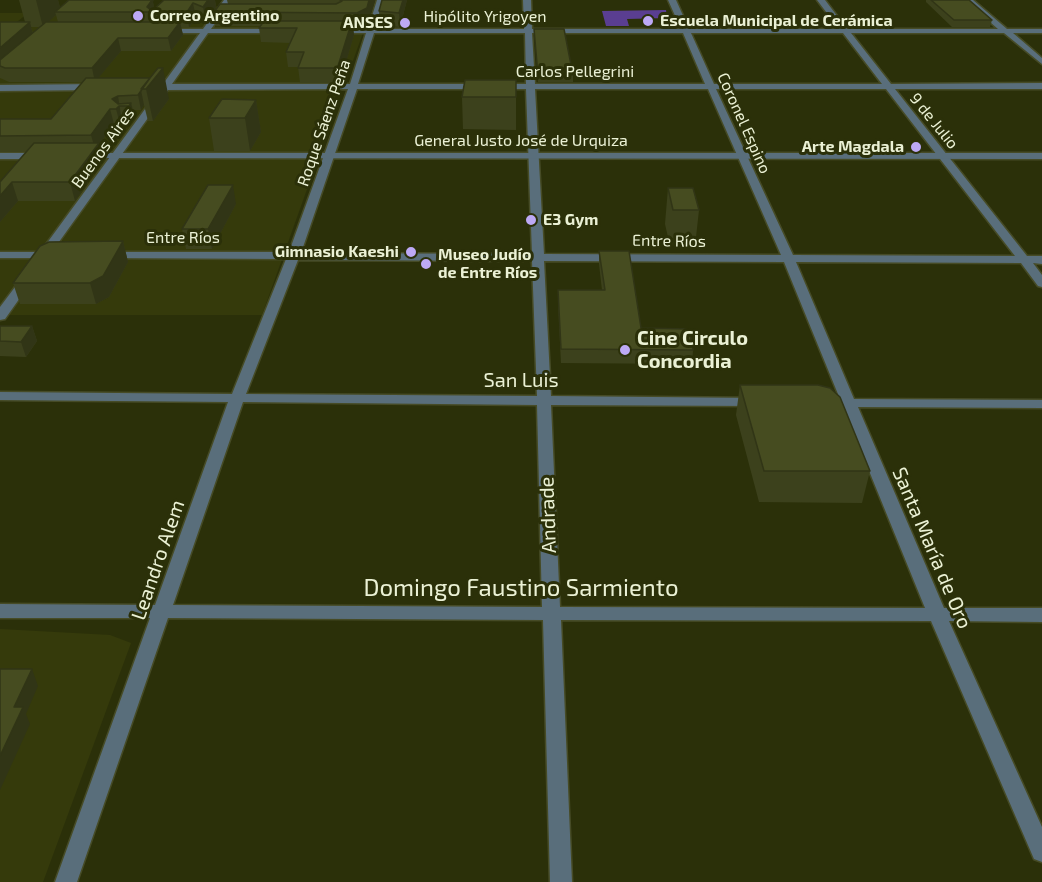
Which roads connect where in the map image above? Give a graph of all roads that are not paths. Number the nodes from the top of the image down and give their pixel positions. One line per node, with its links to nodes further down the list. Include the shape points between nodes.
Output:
1 (228, 0): 7 (street, Buenos Aires)
2 (381, 0): 14 (street, Roque Sáenz Peña)
3 (527, 0): 15 (street, Andrade)
4 (672, 0): 9 (street, Coronel Espino)
5 (821, 0): 16 (street, 9 de Julio)
6 (969, 0): 17 (street)
7 (219, 13): 8 (street); 11 (street, Buenos Aires)
8 (234, 14)
9 (686, 30): 15 (street, Hipólito Yrigoyen); 16 (street, Hipólito Yrigoyen); 26 (street, Coronel Espino)
10 (147, 31): 11 (street)
11 (206, 31): 12 (street); 23 (street, Buenos Aires)
12 (288, 31)
13 (324, 31): 14 (street, Hipólito Yrigoyen)
14 (371, 31): 15 (street, Hipólito Yrigoyen); 24 (street, Roque Sáenz Peña)
15 (528, 31): 25 (street, Andrade)
16 (845, 31): 17 (street, Hipólito Yrigoyen); 27 (street, 9 de Julio)
17 (1005, 31): 18 (street, Hipólito Yrigoyen); 19 (street)
18 (1042, 31)
19 (1042, 63)
20 (1042, 86): 27 (street, Carlos Pellegrini)
21 (107, 87): 28 (street)
22 (142, 87): 23 (street, Carlos Pellegrini)
23 (165, 87): 24 (street, Carlos Pellegrini); 32 (street, Buenos Aires)
24 (353, 87): 25 (street, Carlos Pellegrini); 33 (street, Roque Sáenz Peña)
25 (530, 87): 26 (street, Carlos Pellegrini); 34 (street, Andrade)
26 (711, 87): 27 (street, Carlos Pellegrini); 35 (street, Coronel Espino)
27 (887, 87): 37 (street, 9 de Julio)
28 (0, 88)
29 (0, 156): 30 (street)
30 (58, 156)
31 (70, 156): 32 (street, General Justo José de Urquiza)
32 (116, 156): 33 (street, General Justo José de Urquiza); 39 (street, Buenos Aires)
33 (328, 156): 34 (street, General Justo José de Urquiza); 41 (street, Roque Sáenz Peña)
34 (533, 156): 35 (street, General Justo José de Urquiza); 42 (street, Andrade)
35 (742, 156): 37 (street, General Justo José de Urquiza); 43 (street, Coronel Espino)
36 (1042, 156): 37 (street, General Justo José de Urquiza)
37 (943, 157): 44 (street, 9 de Julio)
38 (0, 255): 39 (street)
39 (51, 255): 47 (street, Buenos Aires)
40 (92, 255): 41 (street, Entre Ríos)
41 (294, 255): 42 (street, Entre Ríos); 49 (street, Leandro Alem)
42 (537, 256): 43 (street, Entre Ríos); 50 (street, Andrade)
43 (788, 258): 44 (street, Entre Ríos); 53 (street, Santa María de Oro)
44 (1024, 260): 45 (street, Entre Ríos); 46 (street, 9 de Julio)
45 (1042, 260)
46 (1042, 283)
47 (0, 316)
48 (0, 396): 49 (street, San Luis)
49 (237, 398): 50 (street, San Luis); 56 (street, Leandro Alem)
50 (544, 399): 51 (street, San Luis); 57 (street, Andrade)
51 (766, 402)
52 (813, 403): 53 (street)
53 (848, 404): 54 (street); 58 (street, Santa María de Oro)
54 (1042, 404)
55 (0, 611): 56 (street, Domingo Faustino Sarmiento)
56 (162, 611): 57 (street, Domingo Faustino Sarmiento); 61 (street, Leandro Alem)
57 (551, 612): 58 (street, Domingo Faustino Sarmiento); 62 (street, Andrade)
58 (937, 614): 59 (street, Domingo Faustino Sarmiento); 60 (street, Santa María de Oro)
59 (1042, 615)
60 (1042, 852)
61 (66, 882)
62 (561, 882)

